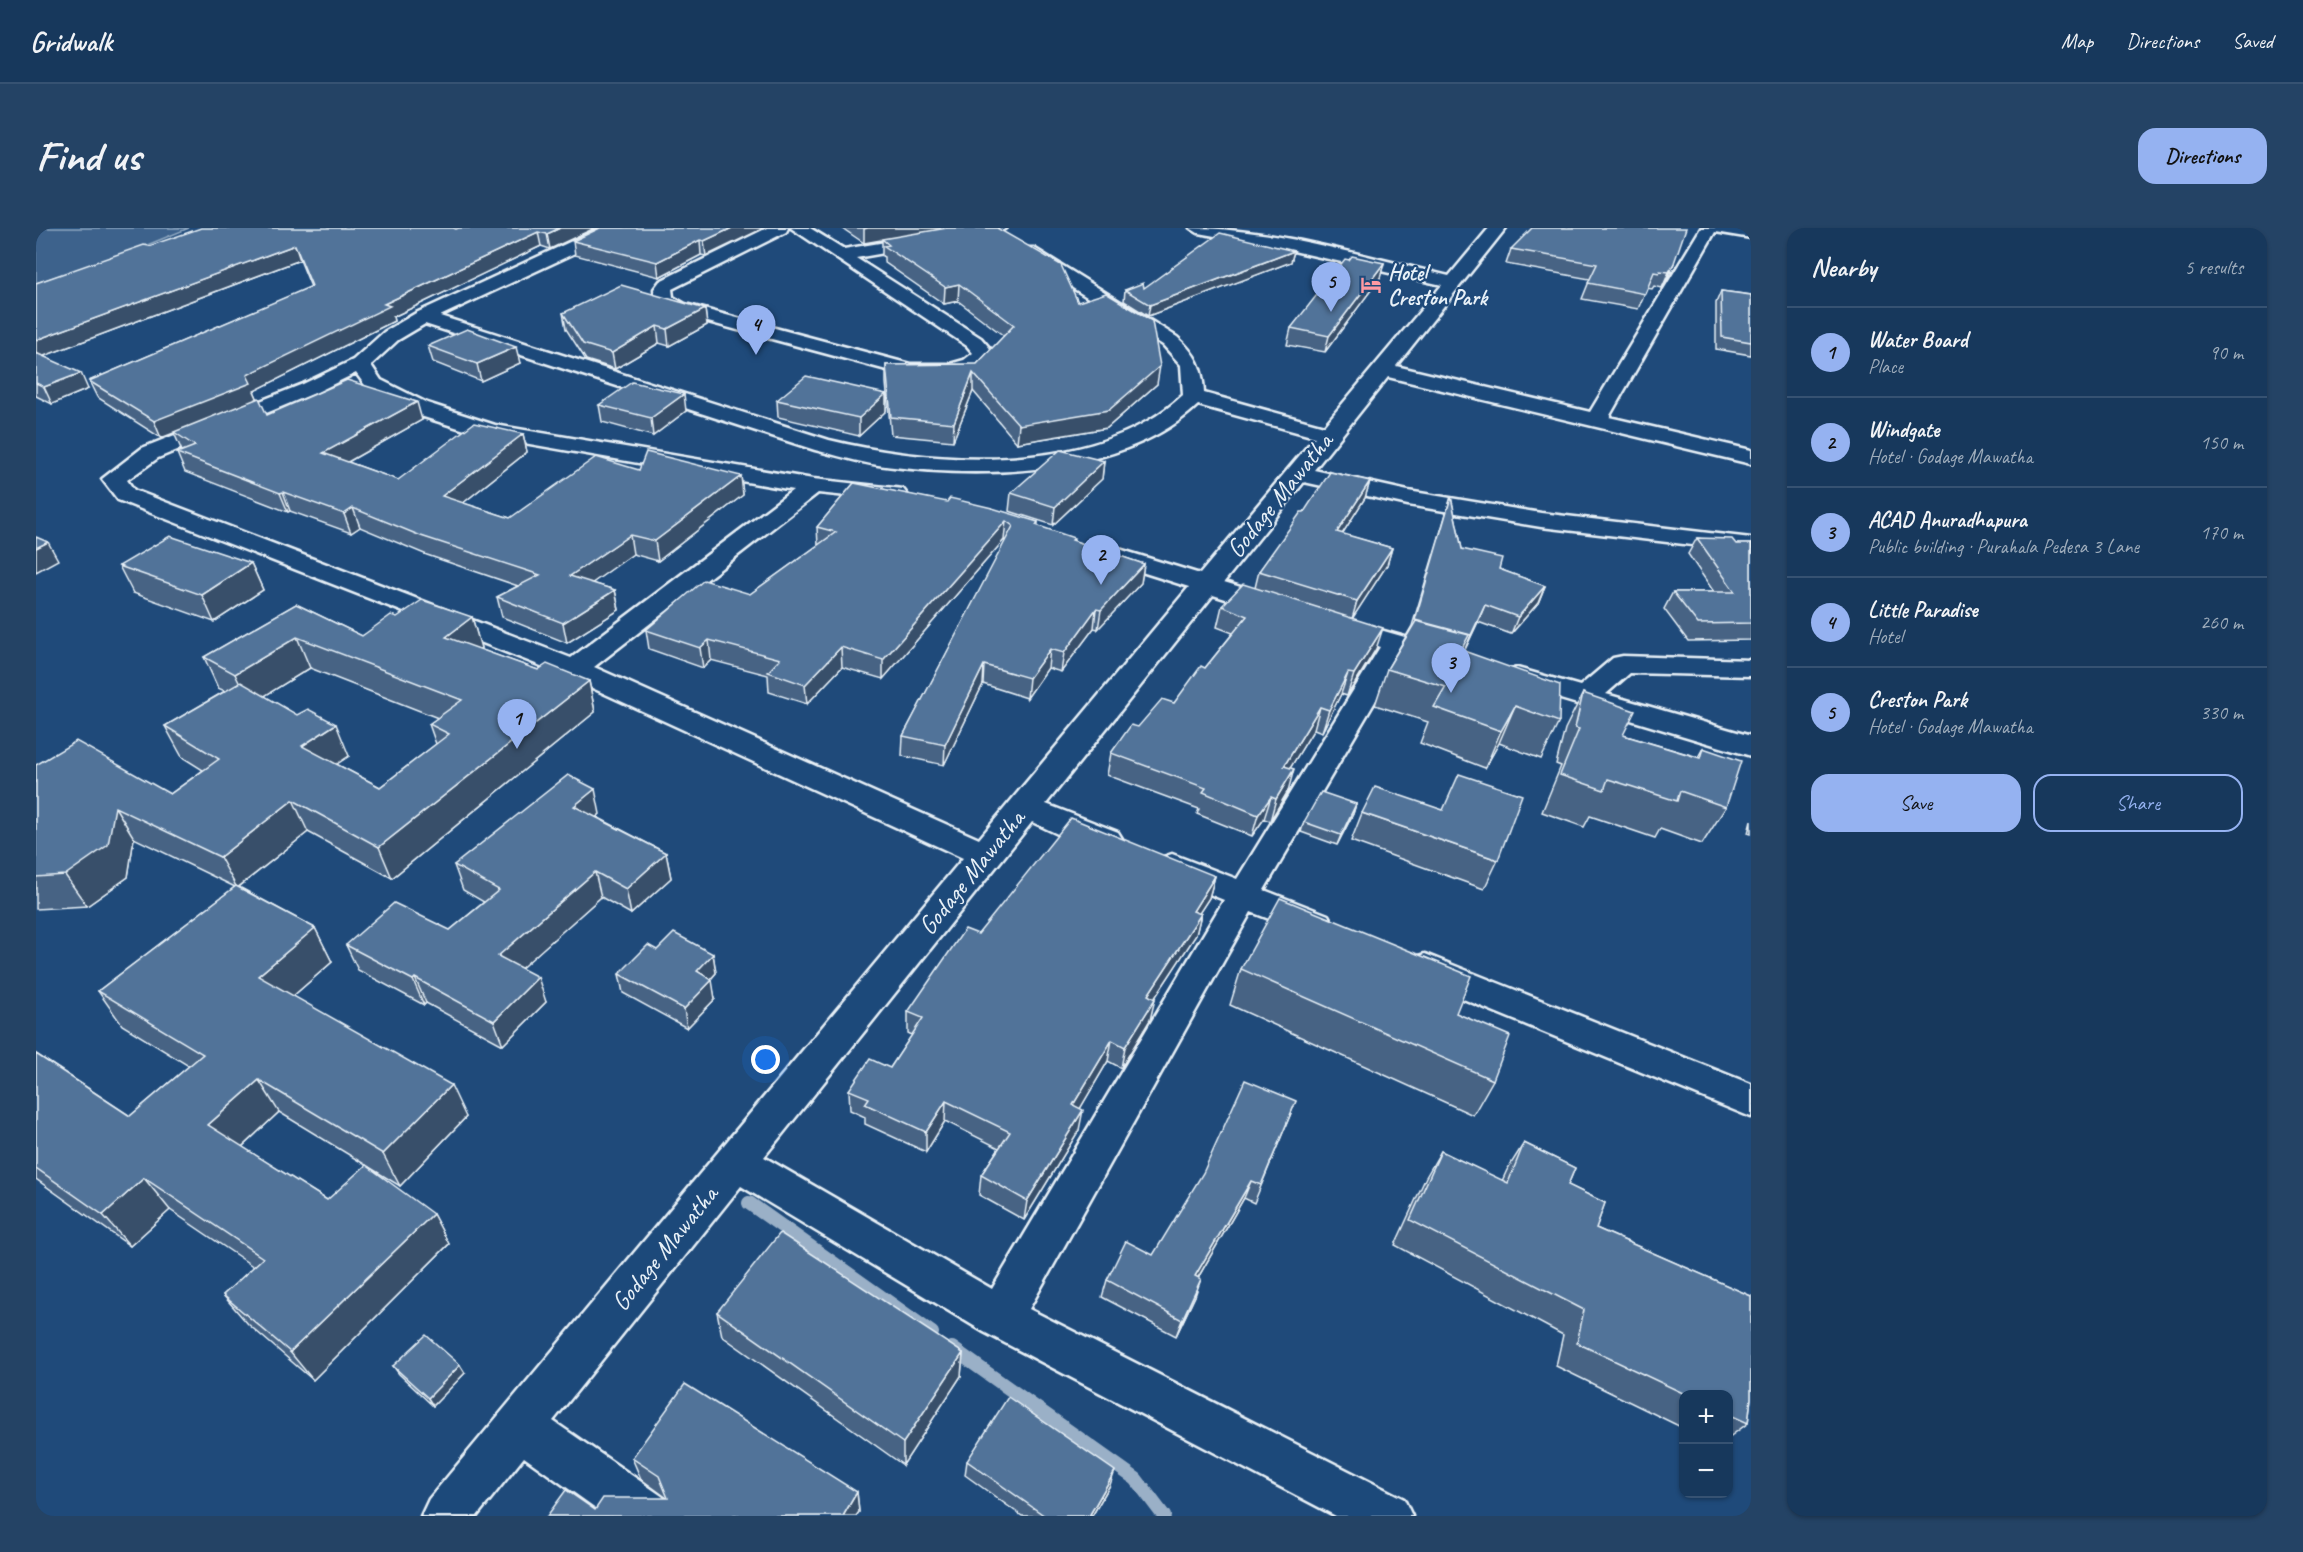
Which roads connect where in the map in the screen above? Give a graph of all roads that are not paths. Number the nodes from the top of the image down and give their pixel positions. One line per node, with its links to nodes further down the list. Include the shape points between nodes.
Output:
1 (614, 228): 13 (street)
2 (780, 228): 11 (street, via 666,285 664,299 678,308 909,370 955,369 968,366 981,356 974,342)
3 (800, 228): 11 (street)
4 (1198, 228): 9 (street)
5 (1498, 228): 12 (street, Godage Mawatha)
6 (1708, 228): 17 (street)
7 (1717, 228): 10 (street)
8 (996, 229): 11 (street); 16 (street, via 1170,341 1193,367)
9 (1265, 234): 12 (street)
10 (1751, 234)
11 (841, 255)
12 (1454, 282): 15 (street, Godage Mawatha)
13 (423, 317): 14 (street, via 391,336); 16 (street, via 823,445 929,464 1022,462 1084,452 1115,444 1167,420)
14 (360, 364): 21 (street, via 374,384 419,408 492,431); 28 (street, via 150,453 114,479 126,495)
15 (1382, 369): 17 (street); 18 (street, Godage Mawatha)
16 (1194, 397): 18 (street)
17 (1597, 419): 19 (street)
18 (1329, 434): 20 (street, Godage Mawatha)
19 (1751, 457)
20 (1298, 473): 23 (street, via 1408,498 1541,520); 25 (street, Godage Mawatha)
21 (813, 486): 22 (street, via 887,492); 28 (street)
22 (920, 500)
23 (1751, 545)
24 (1085, 546): 25 (street)
25 (1206, 585): 26 (street); 31 (street, Godage Mawatha)
26 (1395, 644): 29 (street); 33 (street)
27 (1751, 668): 29 (street, via 1623,664)
28 (574, 669): 32 (street)
29 (1586, 696): 30 (street)
30 (1751, 746)
31 (1024, 807): 32 (street, Godage Mawatha); 33 (street)
32 (985, 855): 37 (street, Godage Mawatha)
33 (1244, 895): 34 (street); 38 (street)
34 (1343, 935)
35 (1398, 958): 36 (street)
36 (1751, 1101)
37 (735, 1161): 38 (street); 39 (street, Godage Mawatha)
38 (1000, 1317): 42 (street)
39 (520, 1426): 40 (street, Godage Mawatha); 41 (street)
40 (446, 1516)
41 (650, 1516)
42 (1388, 1516)

